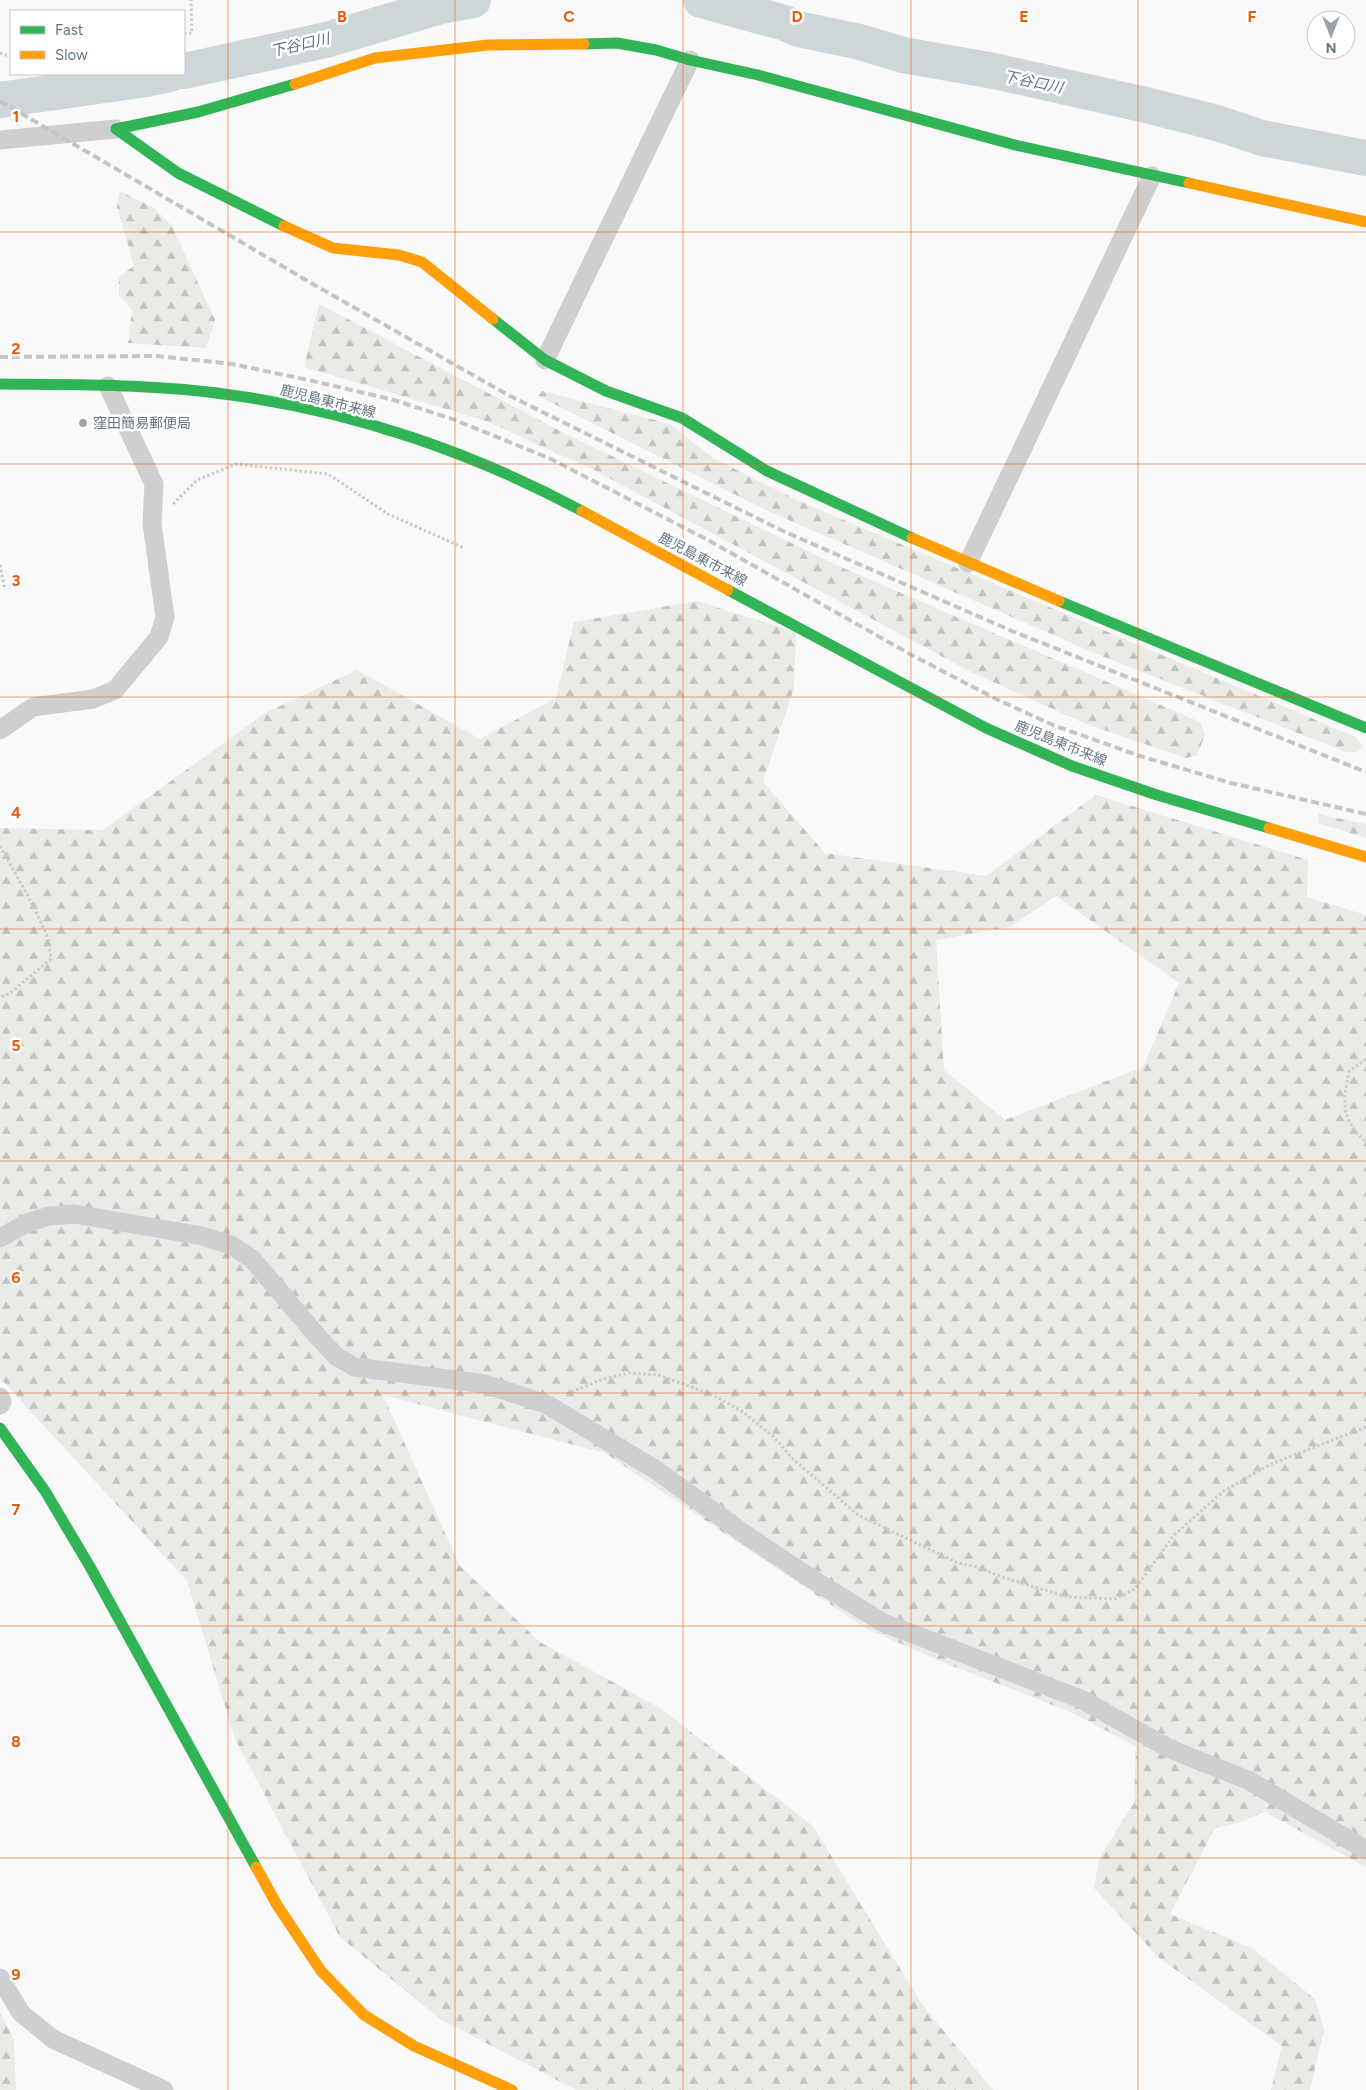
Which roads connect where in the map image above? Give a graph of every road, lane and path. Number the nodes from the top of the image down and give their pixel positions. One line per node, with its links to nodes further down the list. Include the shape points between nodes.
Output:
1 (191, 0): 2 (path, via 192,33)
2 (185, 34)
3 (690, 60): 4 (street, via 617,43 488,45 375,58 198,112); 6 (street, via 758,75 1015,145); 8 (street)
4 (116, 129): 5 (street); 8 (street, via 178,173 310,239 333,248 399,255 422,262)
5 (0, 140)
6 (1152, 176): 7 (street); 13 (street)
7 (1366, 222)
8 (545, 360): 13 (street, via 606,391 682,418 766,471)
9 (0, 384): 10 (street, 鹿児島東市来線)
10 (108, 386): 11 (street, via 154,484); 19 (street, 鹿児島東市来線, via 264,400 399,435 460,455 575,507 994,732 1072,766 1157,795)
11 (152, 524): 12 (path, via 197,480 236,464 328,474 388,514); 17 (street, via 165,617 159,637 116,690 93,699 33,707)
12 (464, 548)
13 (968, 563): 16 (street)
14 (0, 565): 15 (path)
15 (5, 590)
16 (1366, 728)
17 (0, 730)
18 (0, 846): 20 (path, via 48,938 51,959 9,994)
19 (1366, 857)
20 (0, 997)
21 (1366, 1059): 22 (path, via 1349,1071 1345,1111 1352,1130)
22 (1366, 1142)
23 (0, 1238): 25 (street, via 27,1223 49,1216 75,1214 202,1236 231,1246 252,1259 337,1357 355,1367 485,1384)
24 (0, 1397): 26 (street)
25 (546, 1404): 27 (path, via 603,1379 629,1374 659,1376 715,1396 742,1412 774,1437 793,1459 858,1515 958,1563 1068,1596 1115,1598 1135,1589 1174,1535 1224,1491 1269,1464); 29 (street, via 656,1470 746,1535 882,1622 1083,1700 1170,1749 1250,1781)
26 (0, 1405)
27 (1366, 1427)
28 (0, 1428): 32 (street, via 29,1466 74,1540 277,1905 321,1971 364,2015 414,2046)
29 (1366, 1850)
30 (0, 1978): 31 (street, via 21,2013 53,2039)
31 (164, 2090)
32 (512, 2090)

